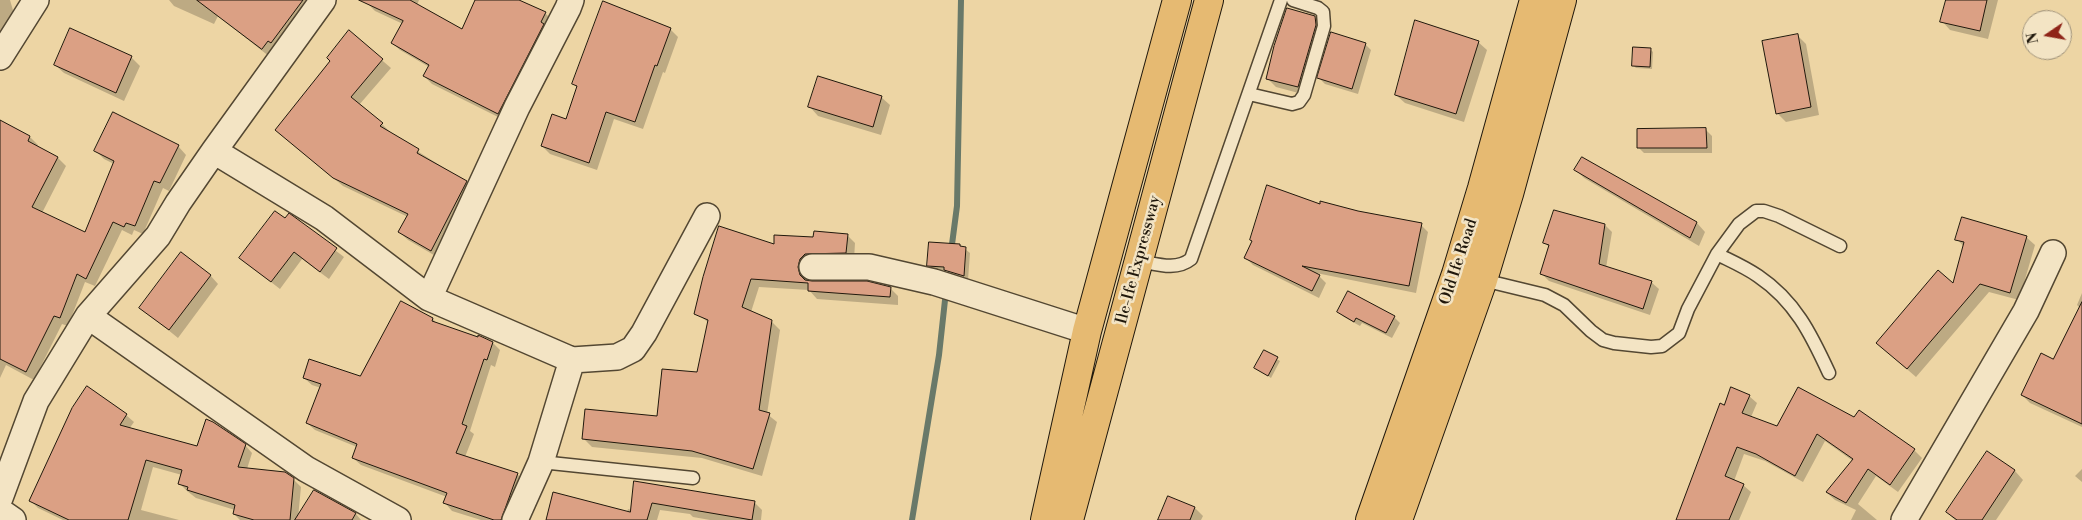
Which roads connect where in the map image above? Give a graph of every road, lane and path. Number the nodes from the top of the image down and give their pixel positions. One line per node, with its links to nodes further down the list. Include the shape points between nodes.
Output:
1 (36, 0): 10 (street)
2 (323, 0): 12 (street)
3 (571, 0): 20 (street, via 517,107)
4 (1177, 0): 22 (main road, Ile-Ife Expressway)
5 (1209, 0): 17 (main road, Ile-Ife Expressway)
6 (1281, 0): 11 (lane)
7 (1293, 0): 11 (lane, via 1318,8 1324,16 1304,96 1292,104)
8 (1534, 0): 34 (main road, Old Ife Road, via 1456,274)
9 (1562, 0): 19 (main road, Old Ife Road)
10 (0, 57)
11 (1249, 94): 17 (lane, via 1191,259 1176,267)
12 (214, 151): 20 (street, via 324,218); 21 (street, via 158,236)
13 (707, 216): 23 (street, via 633,349 617,357)
14 (1840, 246): 16 (lane, via 1764,211 1756,211 1742,221)
15 (2053, 252): 36 (street, via 2026,311)
16 (1717, 254): 19 (lane, via 1679,333 1662,346 1603,340 1564,305 1545,295); 24 (lane, via 1757,276 1799,314 1813,336)
17 (1139, 261): 33 (main road, Ile-Ife Expressway)
18 (812, 267): 22 (street, via 869,267 934,282)
19 (1482, 280): 35 (main road, Old Ife Road)
20 (429, 298): 23 (street)
21 (88, 316): 27 (street, via 36,401); 30 (street, via 306,469)
22 (1087, 331): 32 (main road, Ile-Ife Expressway)
23 (572, 360): 25 (street)
24 (1829, 373)
25 (541, 462): 26 (lane); 31 (street)
26 (693, 478)
27 (0, 498)
28 (0, 511): 29 (street)
29 (13, 520)
30 (398, 520)
31 (515, 520)
32 (1045, 520)
33 (1069, 520)
34 (1370, 520)
35 (1398, 520)
36 (1905, 520)

